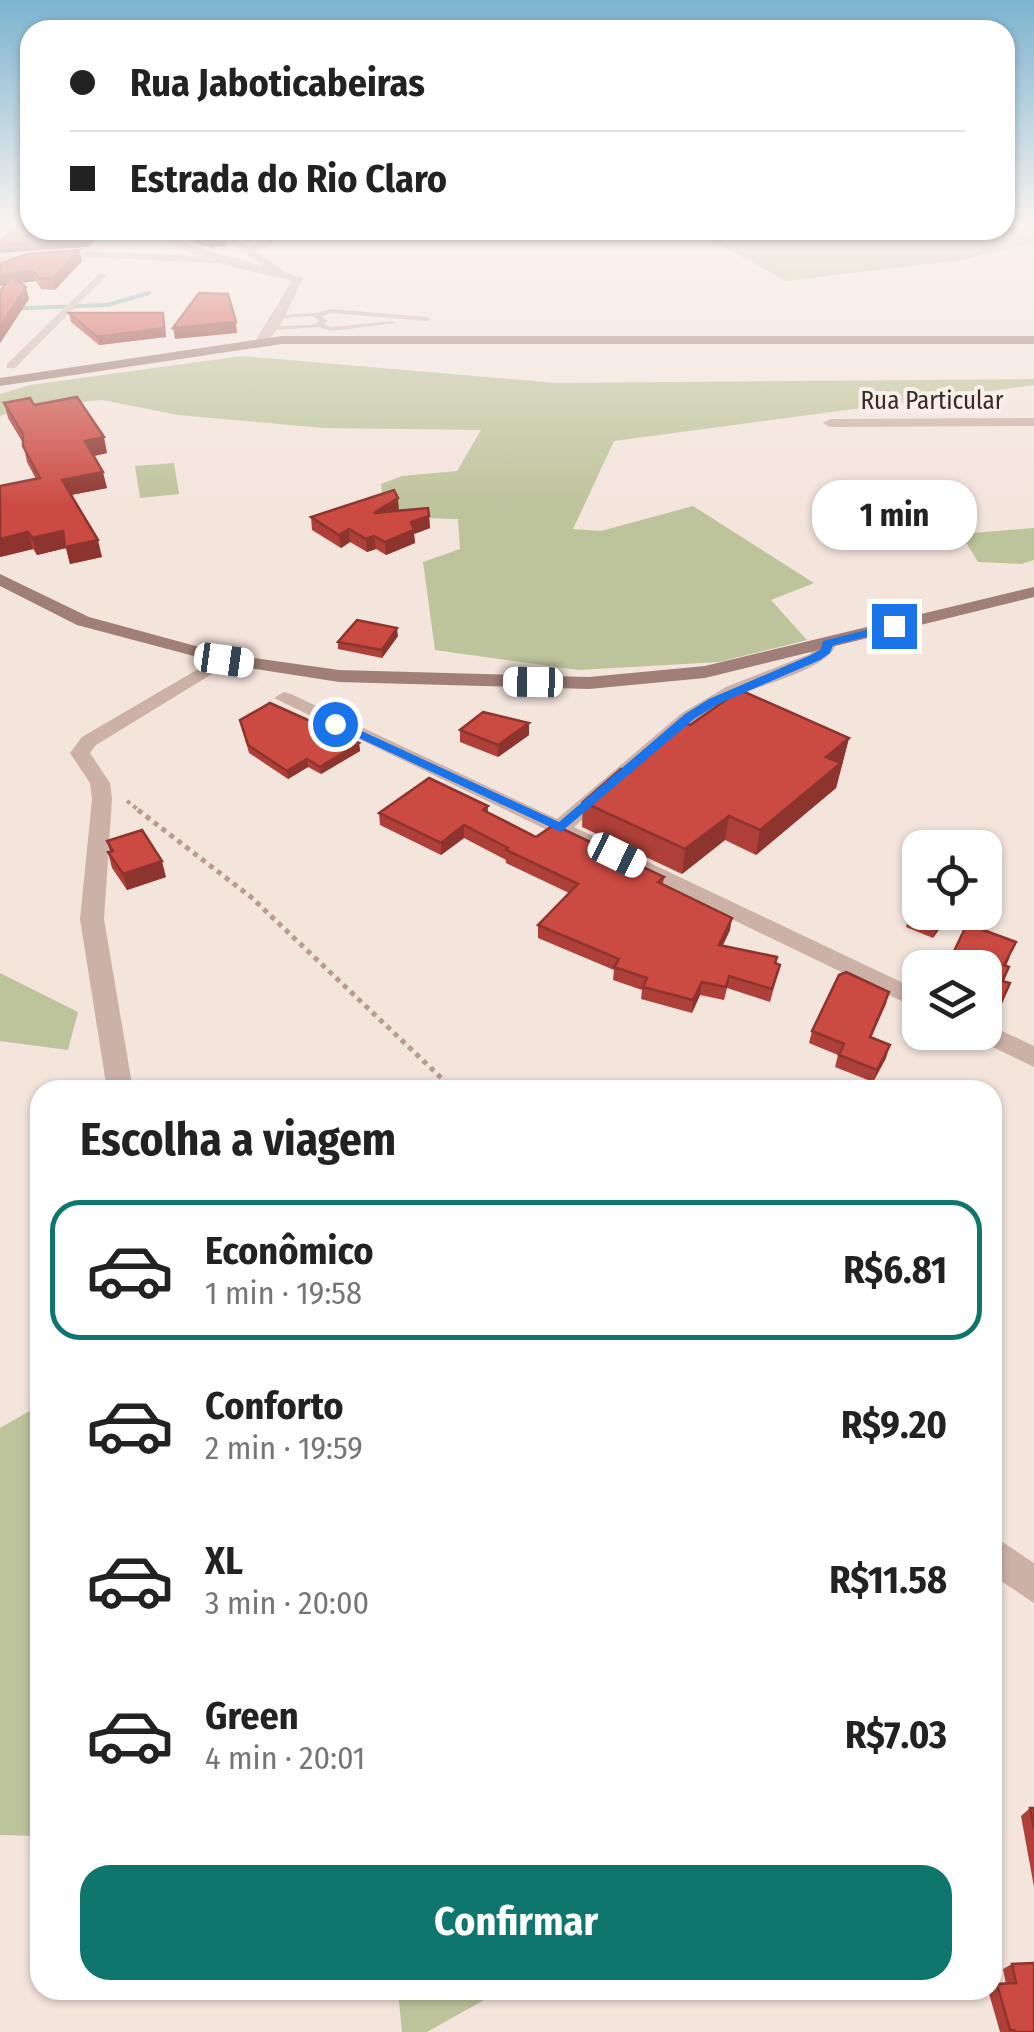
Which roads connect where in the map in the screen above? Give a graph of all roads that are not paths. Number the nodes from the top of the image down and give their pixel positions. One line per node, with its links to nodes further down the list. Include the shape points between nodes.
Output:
1 (59, 319): 9 (street)
2 (278, 319): 8 (street)
3 (296, 319): 6 (lane)
4 (324, 319): 6 (lane)
5 (420, 319): 6 (lane)
6 (319, 325)
7 (1034, 340): 8 (main road)
8 (261, 341): 10 (main road)
9 (11, 366)
10 (0, 382)
11 (1034, 422): 12 (street, Rua Particular)
12 (830, 423)
13 (0, 580): 16 (main road, via 84,621)
14 (1034, 592): 15 (main road)
15 (827, 643): 16 (main road, via 705,672 589,683 339,676); 18 (street, via 816,658 733,691 689,717)
16 (224, 660): 22 (street, via 82,747 102,799 92,918)
17 (284, 698): 18 (street)
18 (561, 828): 19 (street)
19 (902, 992)
20 (1002, 1040): 21 (street)
21 (1034, 1056)
22 (118, 1080)
23 (1002, 1560): 24 (street)
24 (1034, 1585)

